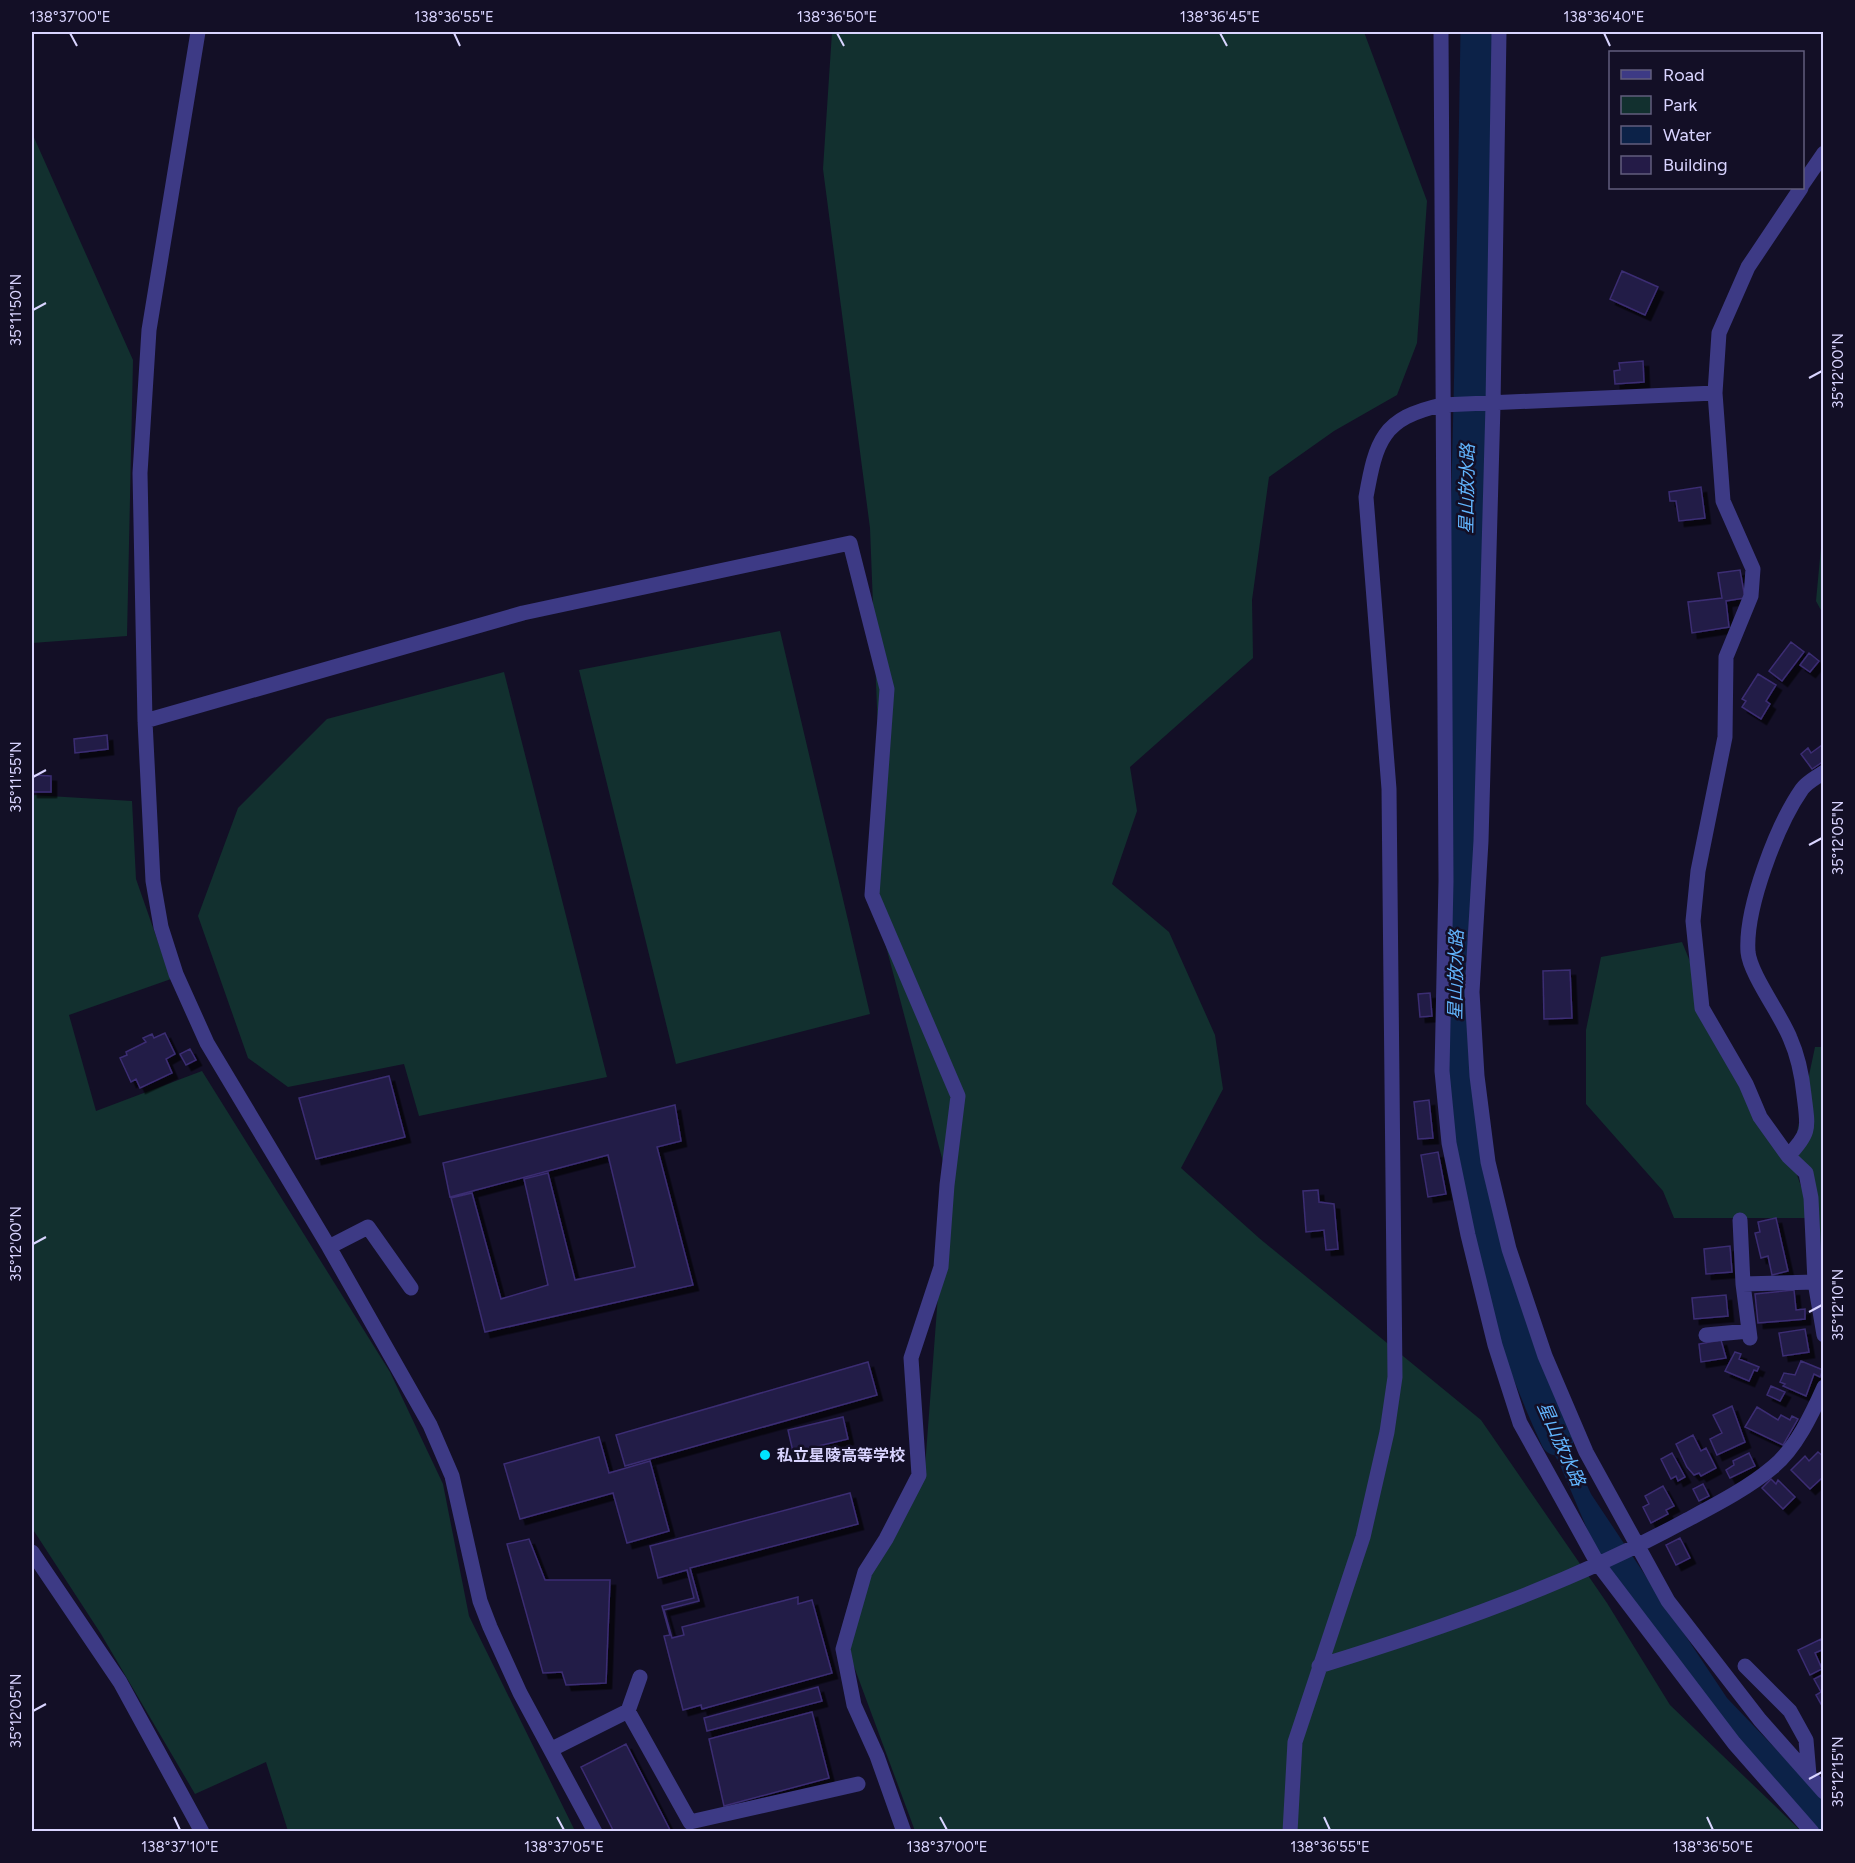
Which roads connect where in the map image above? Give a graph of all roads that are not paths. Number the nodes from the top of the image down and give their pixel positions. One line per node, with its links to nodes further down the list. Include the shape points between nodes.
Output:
1 (198, 32): 10 (street, via 149,330 141,473)
2 (1441, 32): 8 (street)
3 (1499, 32): 9 (street)
4 (1824, 153): 5 (street)
5 (1804, 183)
6 (1800, 189): 7 (street, via 1748,267 1727,312 1719,333)
7 (1715, 393): 9 (street); 12 (street, via 1723,501 1753,569 1751,596 1726,657 1725,737 1693,921 1696,971 1702,1008 1746,1084 1760,1117)
8 (1442, 405): 9 (street); 23 (street, via 1446,882 1442,1071 1449,1143 1468,1235 1520,1423); 24 (street, via 1415,411 1383,435 1373,460 1366,497 1389,789 1395,1377 1387,1432 1363,1536)
9 (1493, 405): 21 (street, via 1481,841 1472,992 1488,1162 1509,1249 1545,1356 1586,1452)
10 (144, 721): 14 (street, via 153,881 161,927 176,974 207,1043); 34 (street, via 523,613 850,543 887,689 872,895 958,1096 941,1266 911,1358 919,1475 865,1572 843,1649 854,1705)
11 (1824, 772): 12 (street, via 1803,787 1768,855 1752,912 1748,953 1801,1066 1807,1122 1804,1141)
12 (1788, 1156): 15 (street, via 1806,1173)
13 (1740, 1220): 16 (street)
14 (329, 1247): 17 (street, via 368,1227); 28 (street, via 430,1425 452,1476 480,1601 520,1693)
15 (1815, 1282): 16 (street); 19 (street)
16 (1743, 1284): 18 (street, via 1750,1335)
17 (411, 1288)
18 (1706, 1335)
19 (1824, 1335)
20 (1824, 1387): 21 (street, via 1788,1452 1772,1468)
21 (1640, 1545): 23 (street); 29 (street, via 1668,1601 1707,1655)
22 (32, 1552): 32 (street, via 120,1682)
23 (1598, 1564): 24 (street, via 1416,1636); 36 (street, via 1734,1743)
24 (1319, 1666): 35 (street, via 1295,1742)
25 (1745, 1666): 29 (street, via 1790,1711 1806,1740)
26 (640, 1677): 27 (street)
27 (628, 1711): 28 (street); 30 (street, via 690,1822)
28 (552, 1749): 33 (street)
29 (1809, 1775): 31 (street)
30 (858, 1784)
31 (1824, 1792)
32 (202, 1832)
33 (595, 1832)
34 (904, 1832)
35 (1290, 1832)
36 (1812, 1832)

